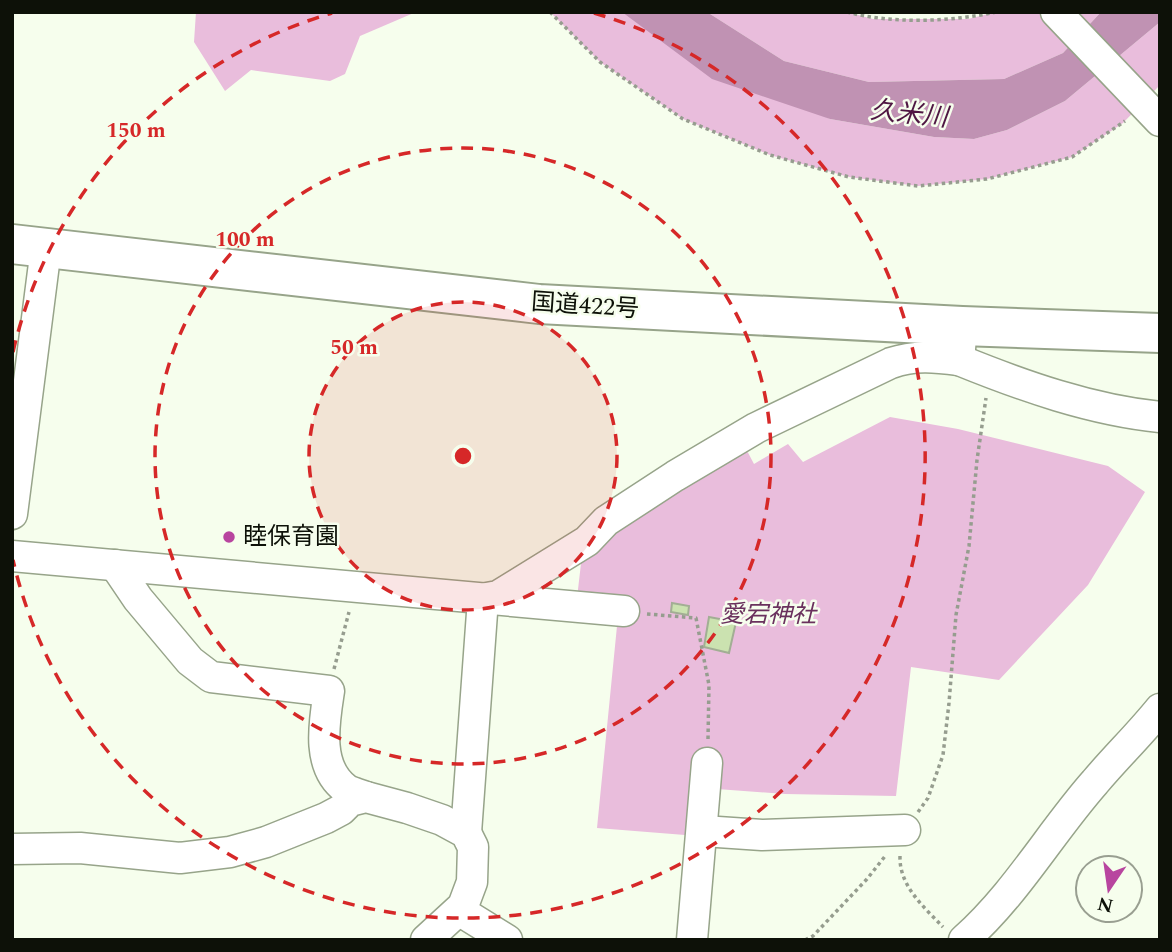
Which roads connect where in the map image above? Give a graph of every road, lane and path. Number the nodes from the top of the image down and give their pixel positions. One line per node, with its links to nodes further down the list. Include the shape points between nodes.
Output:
1 (550, 12): 5 (path, via 600,62 683,120 770,155 849,177 918,186 986,179 1072,157)
2 (847, 12): 3 (path, via 873,19 968,19)
3 (996, 12)
4 (1056, 12): 5 (street)
5 (1141, 116)
6 (29, 246): 8 (highway, 国道422号, via 539,304); 11 (street)
7 (1160, 333): 8 (highway, 国道422号)
8 (960, 343): 10 (street, via 1047,393); 15 (street, via 929,356 891,363 756,428 637,499 587,541 498,596)
9 (985, 410): 22 (path, via 956,615 943,755 928,798)
10 (1160, 417)
11 (12, 514)
12 (12, 556): 13 (street)
13 (115, 565): 14 (street); 17 (street, via 190,661 211,677)
14 (355, 586): 15 (street); 17 (path)
15 (483, 599): 16 (street); 24 (street)
16 (624, 611): 19 (path, via 696,618 709,685)
17 (329, 691): 21 (street, via 324,725 331,774 347,790)
18 (1160, 709): 27 (street, via 1095,782 1000,904)
19 (710, 720)
20 (707, 764): 23 (street)
21 (366, 797): 24 (street, via 407,807); 25 (street, via 266,842 230,852 180,858 80,848)
22 (905, 830): 23 (street, via 762,835); 27 (path, via 899,868 914,897); 31 (path, via 867,879)
23 (703, 831): 30 (street)
24 (466, 833): 26 (street, via 473,847 472,882)
25 (12, 849)
26 (464, 905): 28 (street); 29 (street, via 465,914)
27 (956, 935)
28 (426, 940)
29 (507, 940)
30 (692, 940)
31 (806, 940)

